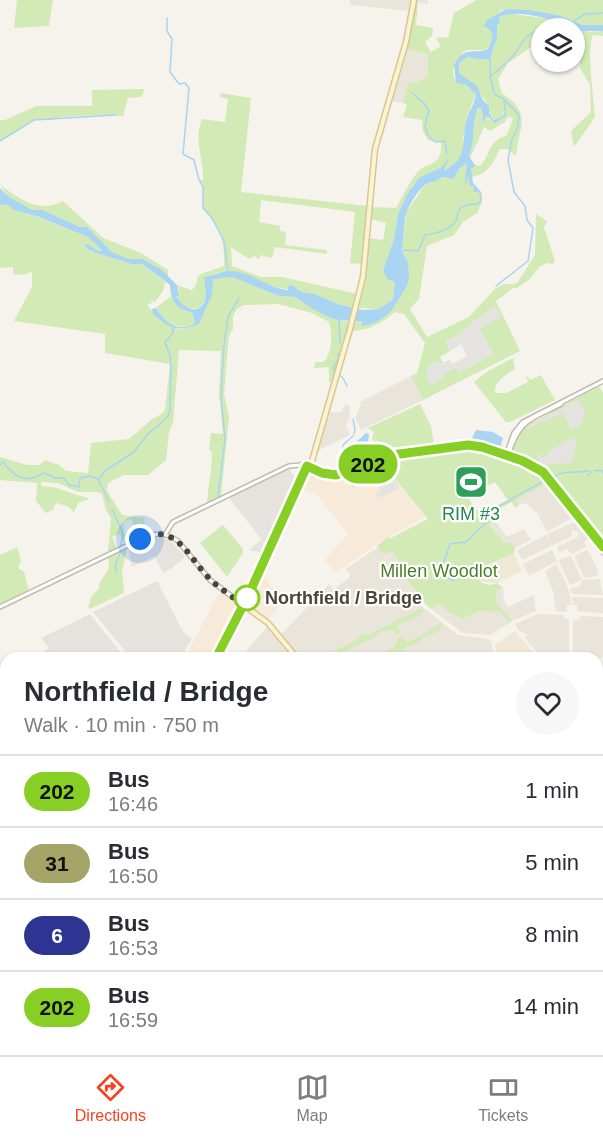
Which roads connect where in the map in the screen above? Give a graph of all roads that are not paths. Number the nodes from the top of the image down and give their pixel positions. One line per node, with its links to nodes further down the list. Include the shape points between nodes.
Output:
1 (414, 0): 6 (main road, via 404,51 375,149 357,307)
2 (603, 382): 4 (street, via 524,424)
3 (438, 448): 4 (main road, via 468,445); 7 (main road, via 392,455); 9 (main road, via 392,457)
4 (506, 457): 13 (main road, via 529,464 546,476); 14 (main road, via 541,474)
5 (301, 465): 6 (main road); 12 (street, via 289,466 173,522)
6 (308, 468): 7 (main road, via 330,475); 10 (main road, via 327,477); 15 (main road)
7 (351, 469): 8 (main road); 9 (main road)
8 (349, 475): 9 (main road); 10 (main road)
9 (355, 475)
10 (340, 476): 11 (main road)
11 (354, 483)
12 (166, 534): 15 (street, via 178,541 211,581); 16 (street, via 147,536)
13 (603, 547)
14 (603, 552)
15 (242, 604): 17 (main road); 18 (main road)
16 (0, 606)
17 (249, 609): 18 (main road); 20 (main road, via 268,623)
18 (238, 615): 19 (main road)
19 (219, 652)
20 (292, 652)

